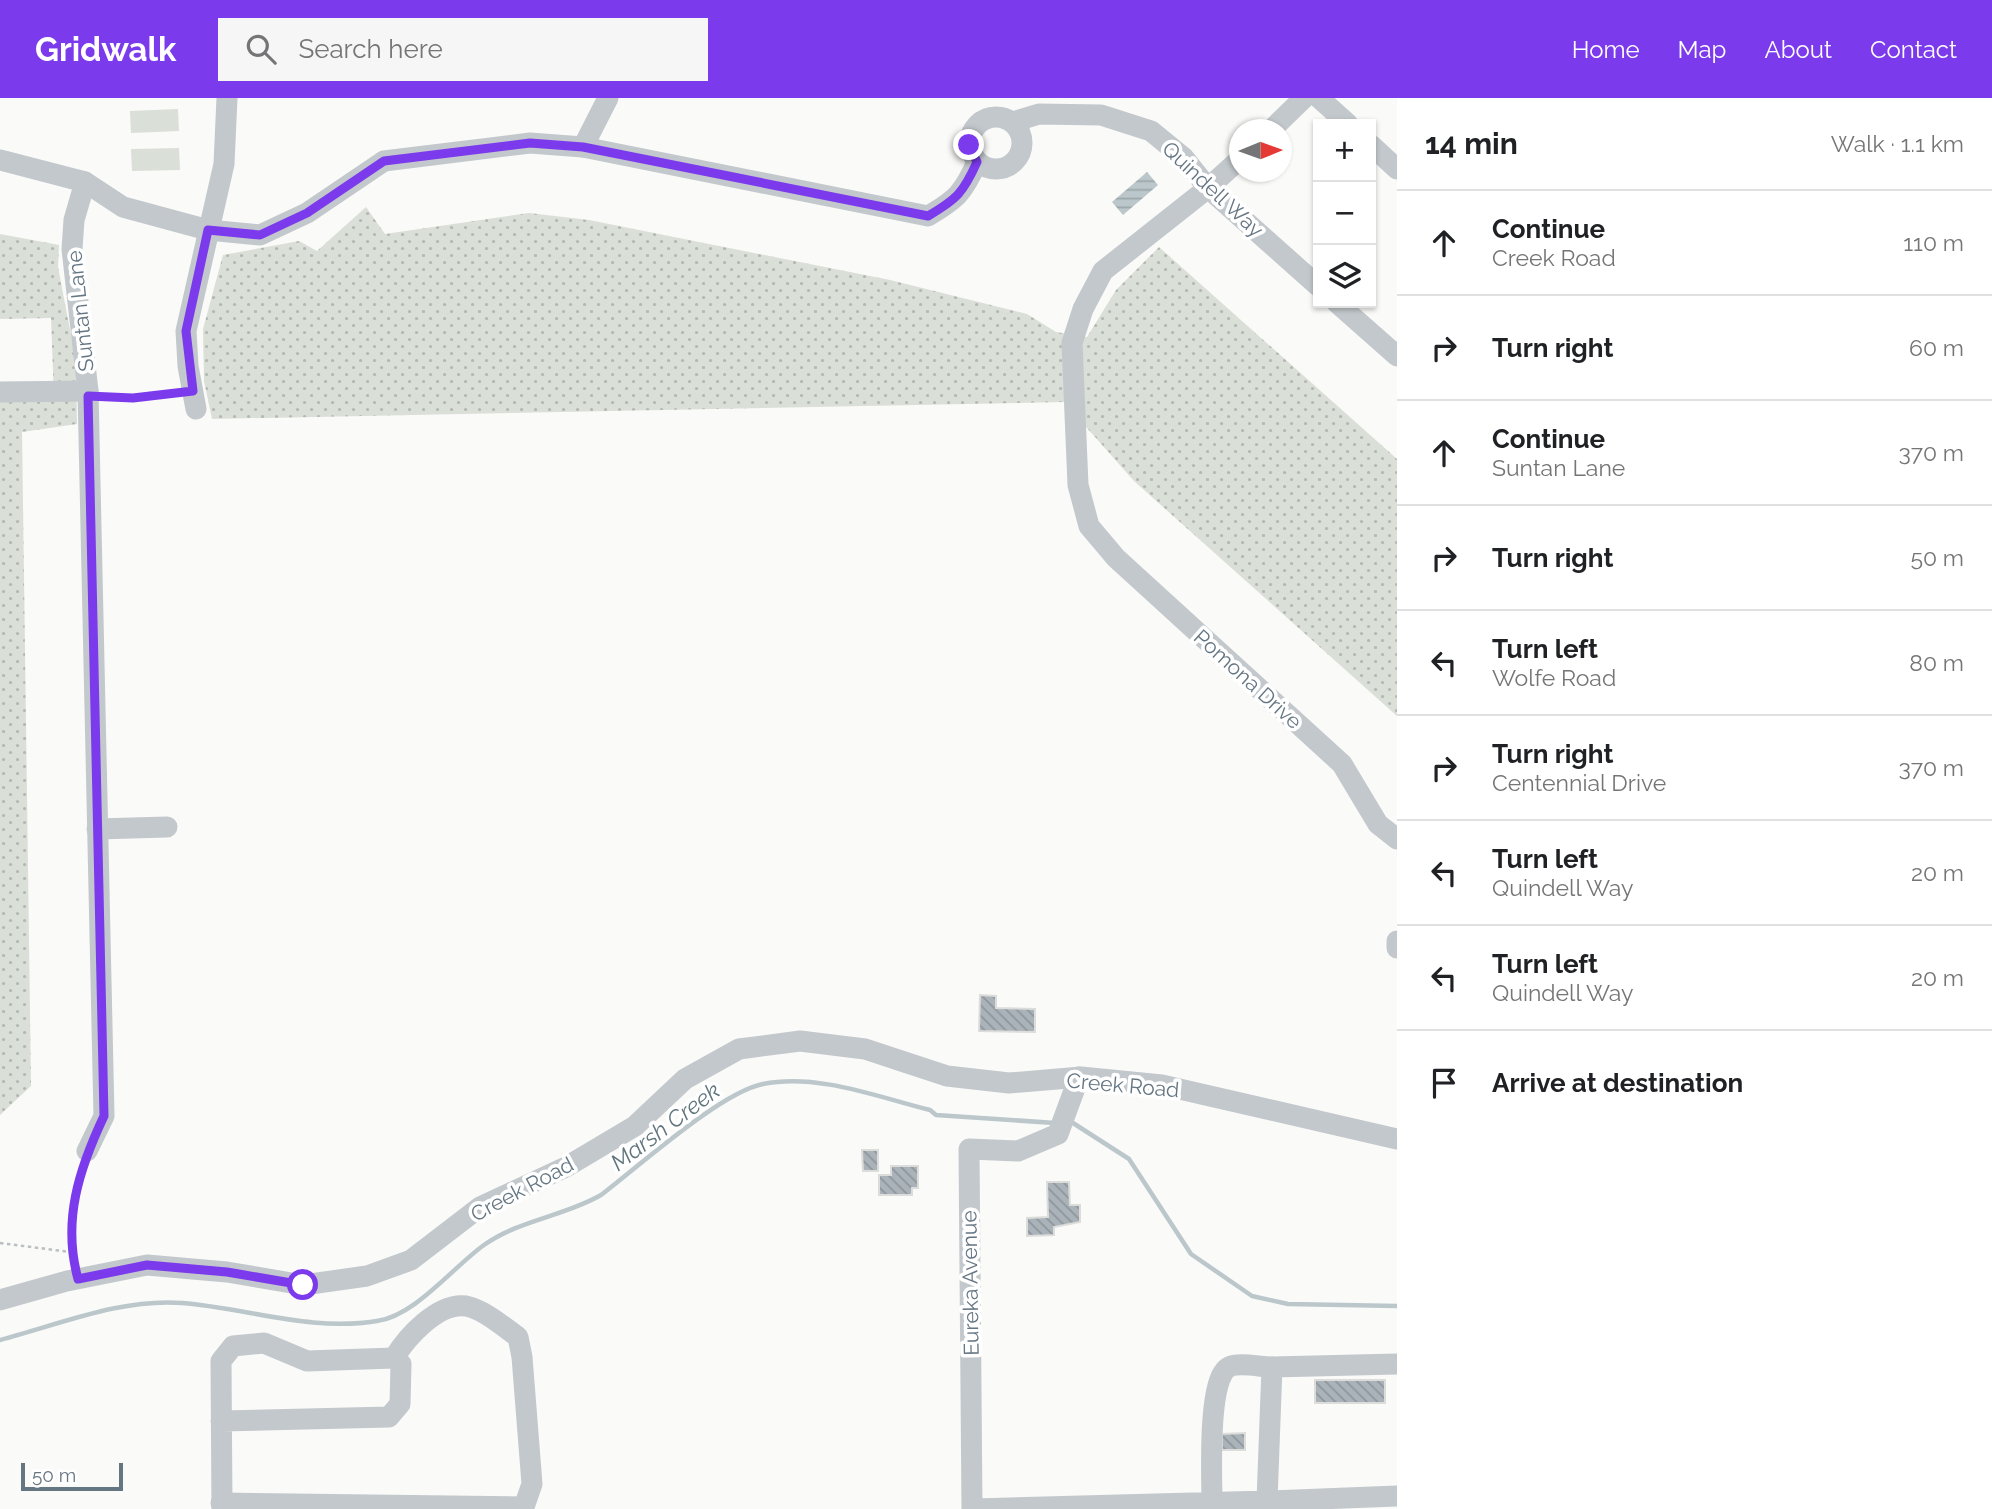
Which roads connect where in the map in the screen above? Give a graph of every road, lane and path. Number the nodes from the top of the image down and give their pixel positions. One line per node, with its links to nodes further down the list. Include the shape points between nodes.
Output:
1 (227, 98): 16 (street, via 224,164)
2 (608, 98): 8 (street)
3 (1304, 98): 5 (street)
4 (1319, 98): 6 (street)
5 (1282, 119)
6 (1342, 119)
7 (1013, 122): 11 (street, Quindell Way, via 993,116 975,125 969,145); 11 (street, via 1022,140 1016,160 998,169); 15 (street, Quindell Way, via 1039,114 1101,115 1151,131 1184,158)
8 (583, 147): 11 (street, via 928,216 965,190); 16 (street, via 530,143 384,161 307,213 260,235)
9 (1376, 150): 13 (street)
10 (0, 160): 14 (street)
11 (977, 162)
12 (1229, 169): 15 (street)
13 (1397, 169)
14 (85, 182): 16 (street, via 123,207); 21 (street, Suntan Lane, via 74,220 72,249)
15 (1208, 188): 17 (street, Quindell Way); 25 (street, Pomona Drive, via 1103,271 1083,309 1072,343 1078,485 1089,526 1116,558 1342,764 1378,824)
16 (208, 230): 22 (street, via 186,331)
17 (1313, 282)
18 (1344, 308): 19 (street)
19 (1397, 356)
20 (0, 392): 21 (street)
21 (88, 393): 22 (path); 24 (street, Suntan Lane)
22 (195, 400)
23 (167, 827): 24 (street)
24 (97, 829): 30 (street, Suntan Lane, via 104,1116)
25 (1397, 839)
26 (1397, 941): 27 (street)
27 (1397, 948)
28 (1079, 1077): 29 (street, Creek Road, via 1161,1085); 33 (street, Creek Road, via 1009,1083 947,1076 865,1049 800,1041 739,1049 685,1079 635,1126 566,1167 480,1207 411,1260 367,1276 303,1285 147,1265); 43 (street, Eureka Avenue, via 1062,1125 1018,1151 969,1149)
29 (1397, 1139)
30 (87, 1151): 32 (path, via 74,1193)
31 (0, 1243): 32 (path)
32 (70, 1252): 33 (path)
33 (78, 1279): 34 (street, Creek Road)
34 (0, 1300)
35 (394, 1358): 38 (street, via 401,1364 401,1395 389,1417); 38 (street, via 307,1361 264,1343 233,1346 221,1360); 42 (street, via 406,1339 454,1306 469,1306 518,1337 531,1484 524,1507)
36 (1397, 1364): 37 (street)
37 (1272, 1367): 40 (street); 41 (street, via 1230,1366 1220,1374 1214,1394)
38 (221, 1421): 42 (street)
39 (1397, 1496): 40 (street)
40 (1267, 1501): 41 (street)
41 (1212, 1503): 43 (street)
42 (222, 1506)
43 (974, 1509)

